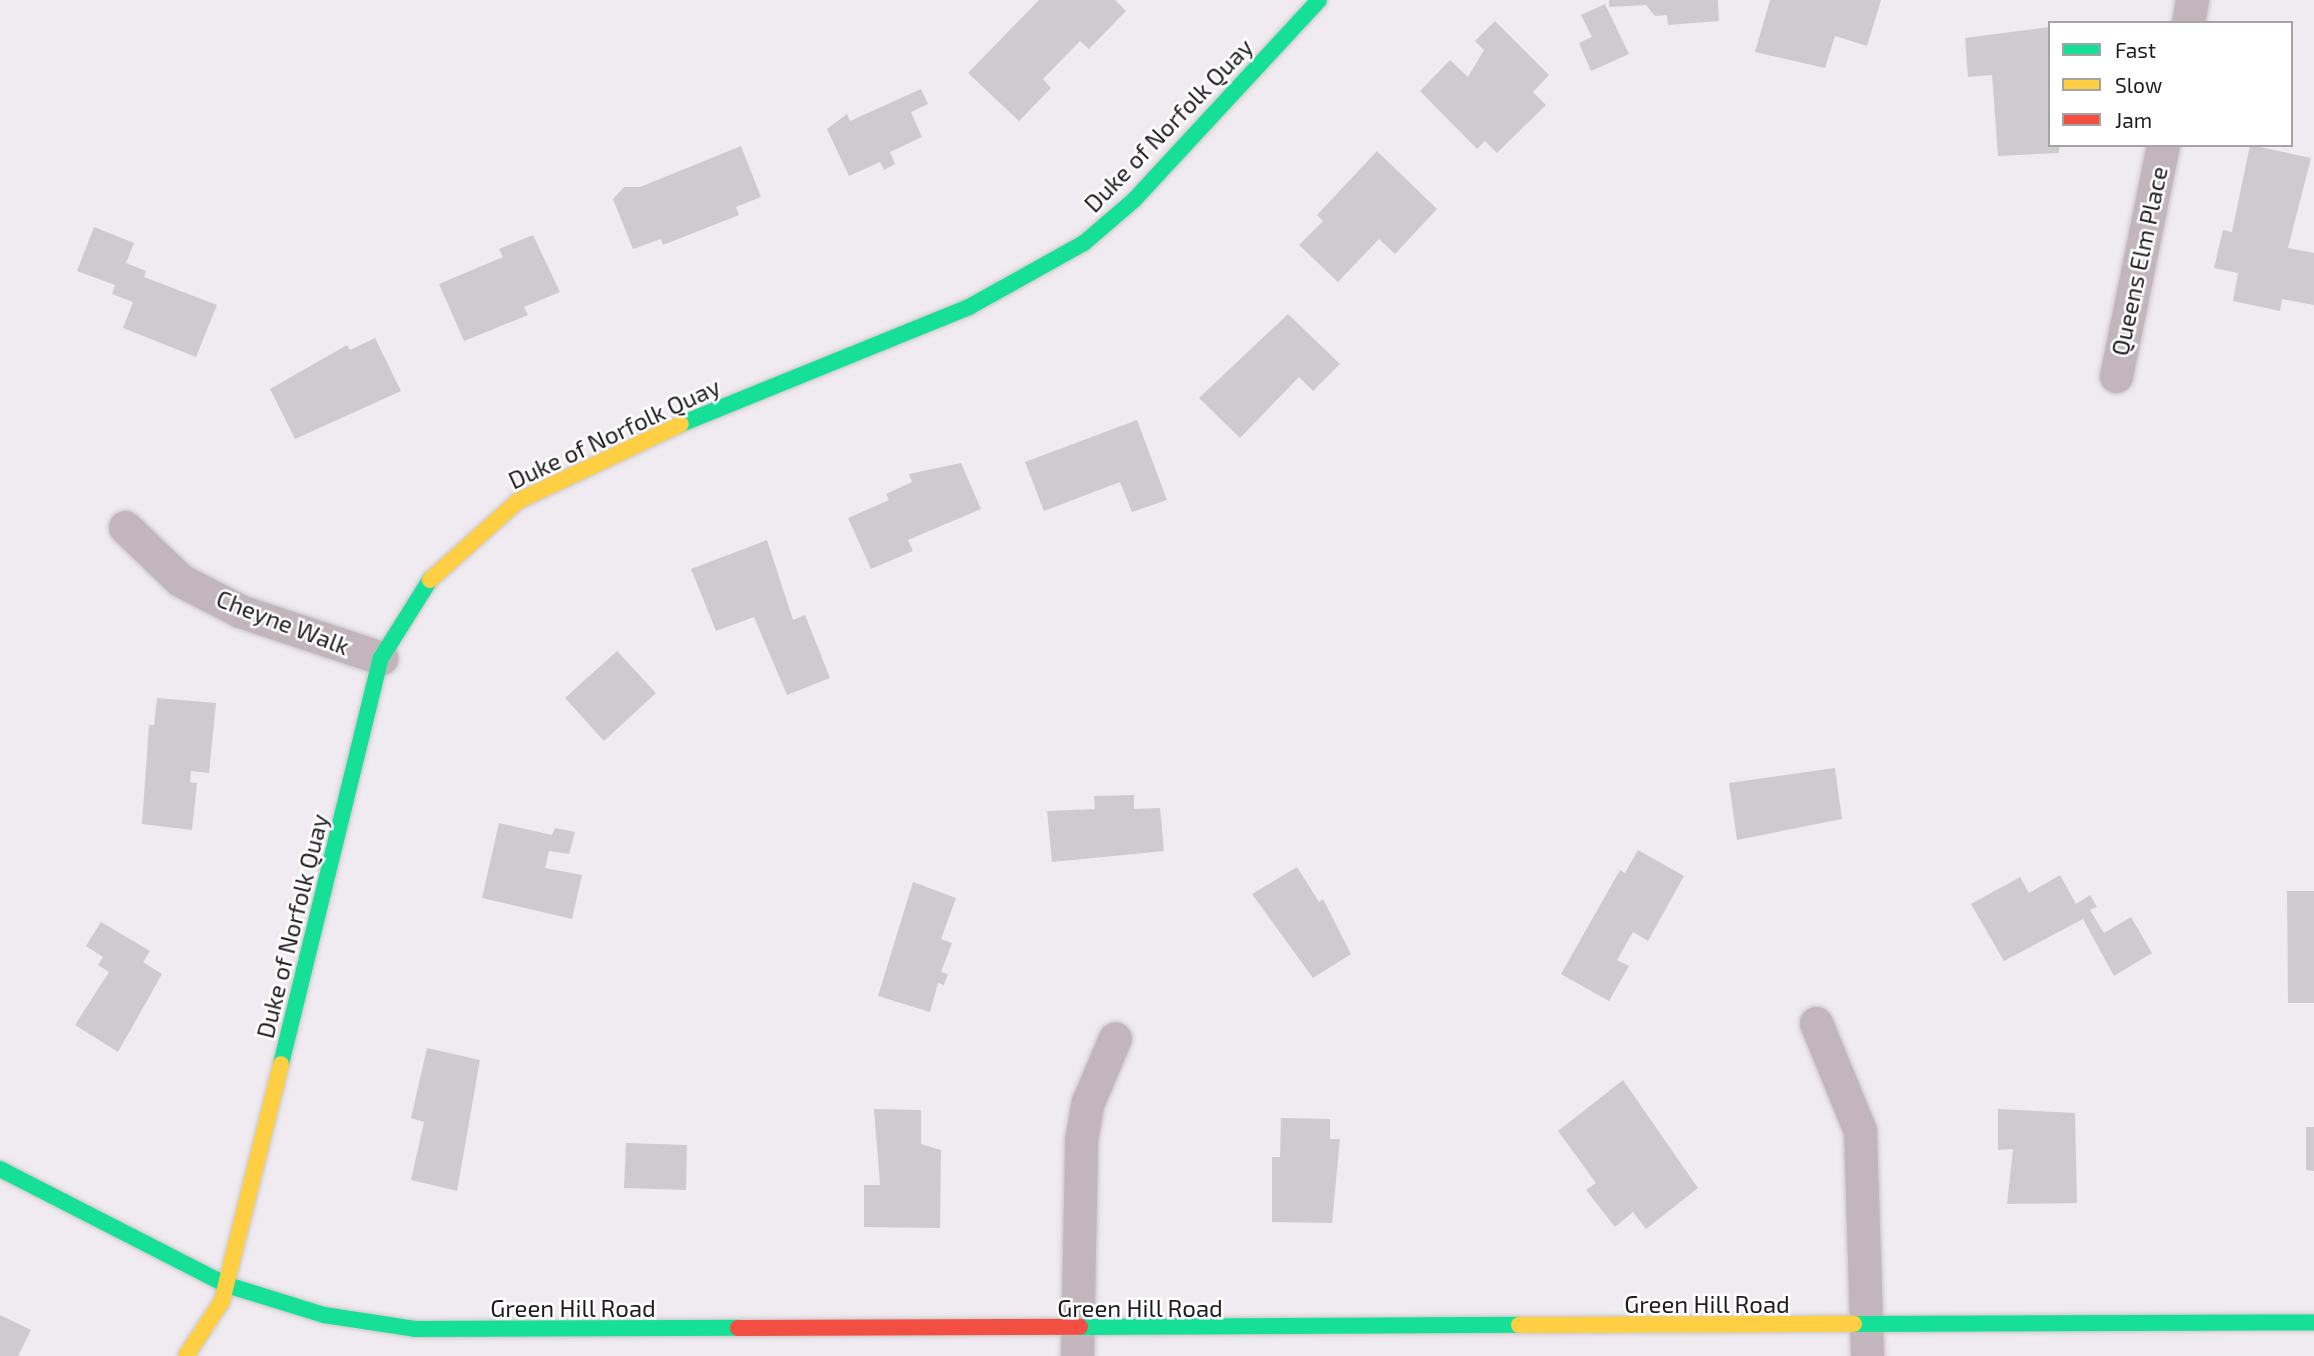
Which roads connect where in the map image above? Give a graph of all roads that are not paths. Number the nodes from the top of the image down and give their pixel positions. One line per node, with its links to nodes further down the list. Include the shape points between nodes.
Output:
1 (1319, 0): 7 (street, Duke of Norfolk Quay, via 1134,200 1084,243 969,307 650,436 518,501 434,573)
2 (2192, 0): 3 (street)
3 (2188, 21)
4 (2163, 147): 5 (street, Queens Elm Place)
5 (2116, 376)
6 (125, 527): 7 (street, Cheyne Walk, via 180,580 240,611)
7 (381, 658): 11 (street, Duke of Norfolk Quay)
8 (1816, 1023): 13 (street, via 1860,1131)
9 (1115, 1038): 14 (street, via 1088,1102 1081,1140)
10 (0, 1168): 11 (street, Green Hill Road)
11 (227, 1285): 14 (street, Green Hill Road, via 324,1315 415,1329); 15 (street, Duke of Norfolk Quay)
12 (2314, 1322): 13 (street, Green Hill Road)
13 (1867, 1341): 14 (street, Green Hill Road)
14 (1078, 1344)
15 (186, 1356)

